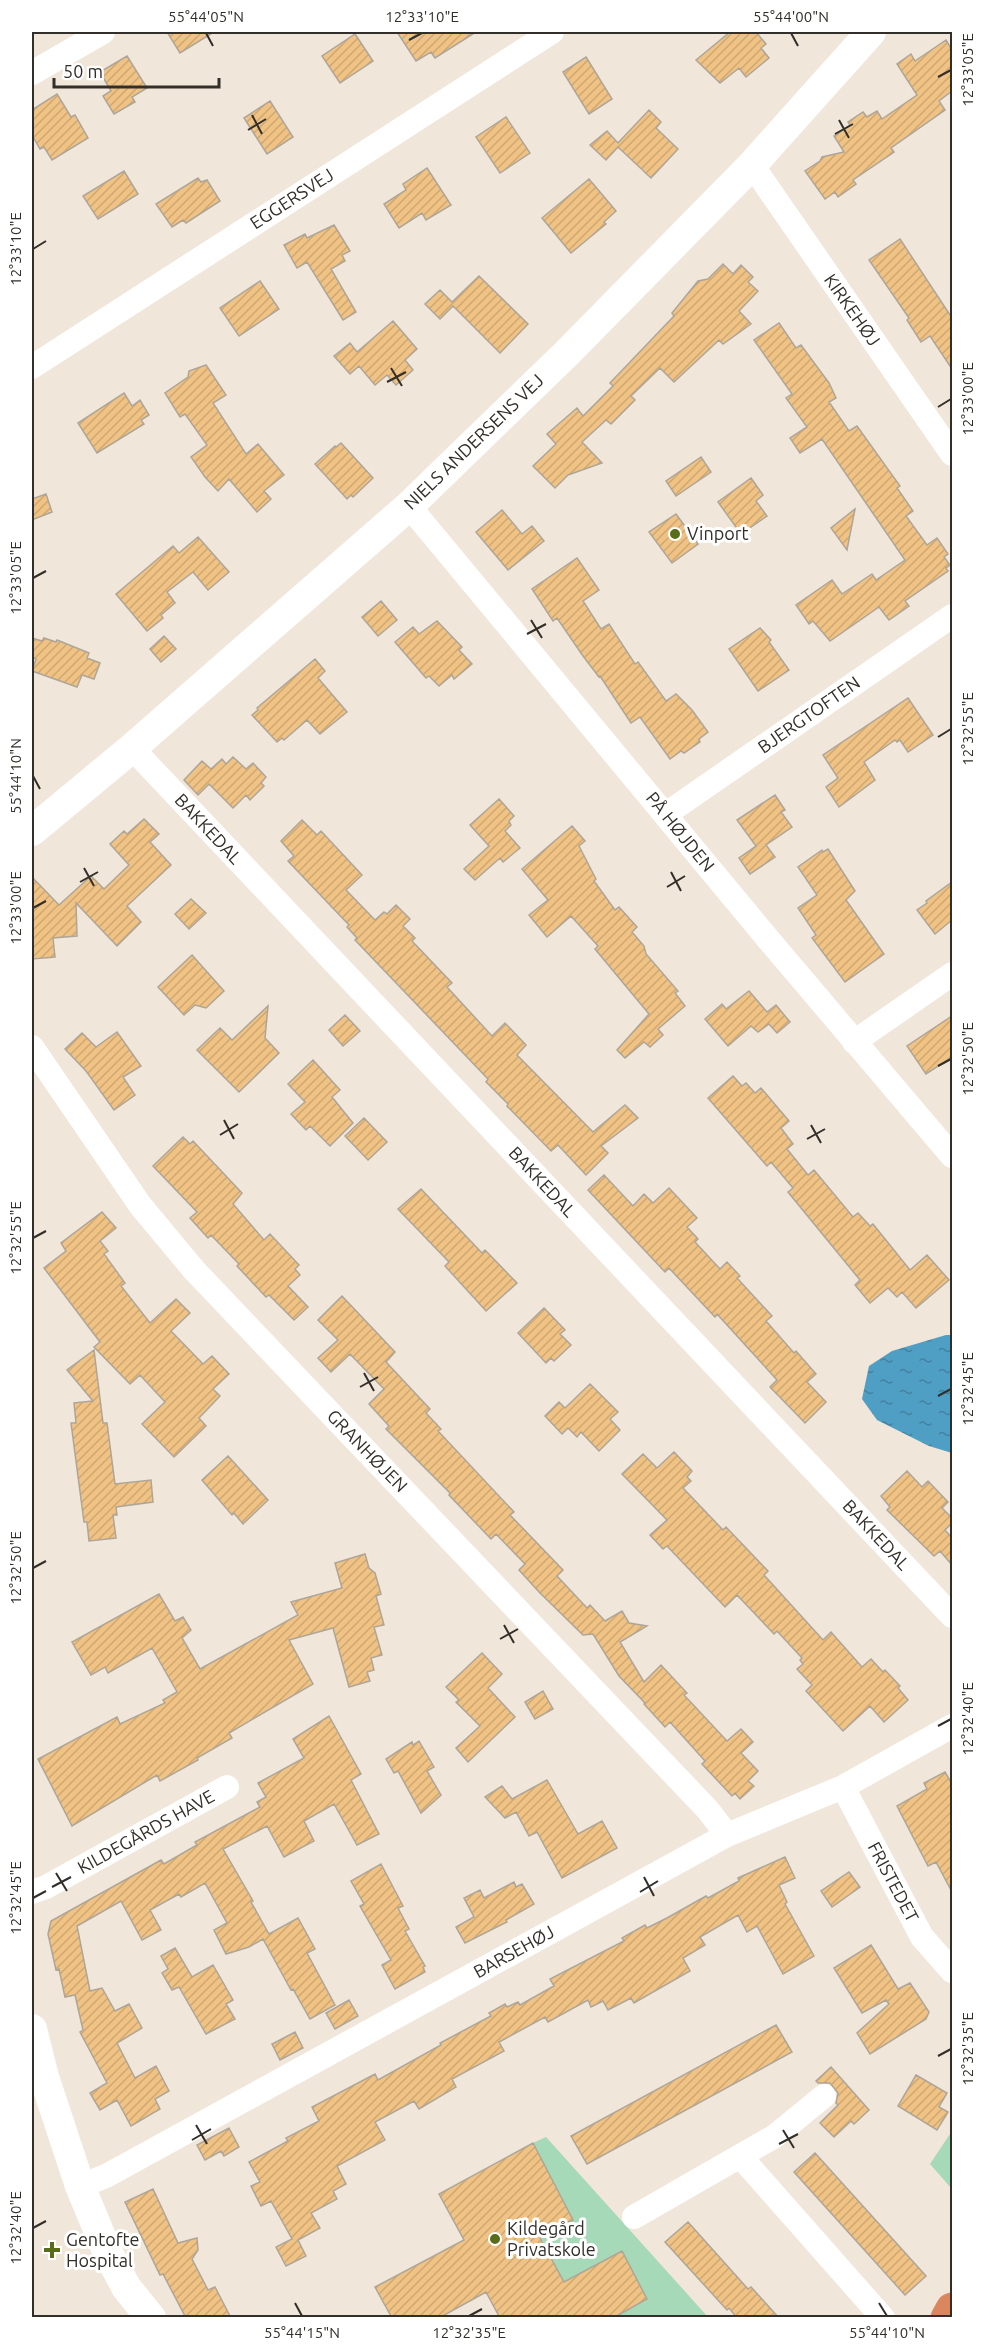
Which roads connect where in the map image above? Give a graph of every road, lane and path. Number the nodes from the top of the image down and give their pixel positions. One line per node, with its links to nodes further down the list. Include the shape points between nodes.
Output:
1 (103, 32): 4 (street)
2 (552, 32): 6 (street, EGGERSVEJ)
3 (871, 32): 5 (street, NIELS ANDERSENS VEJ)
4 (32, 73)
5 (752, 165): 7 (street, KIRKEHØJ); 8 (street, NIELS ANDERSENS VEJ)
6 (32, 367)
7 (952, 454)
8 (409, 506): 10 (street, NIELS ANDERSENS VEJ); 11 (street, PÅ HØJDEN)
9 (952, 616): 11 (street, BJERGTOFTEN)
10 (132, 748): 12 (street, NIELS ANDERSENS VEJ); 17 (street, BAKKEDAL)
11 (666, 814): 14 (street, PÅ HØJDEN)
12 (36, 829)
13 (952, 974): 14 (street)
14 (854, 1042): 16 (street, PÅ HØJDEN)
15 (32, 1047): 21 (street, GRANHØJEN, via 140,1205 194,1270 708,1810)
16 (952, 1156)
17 (952, 1616)
18 (952, 1726): 19 (street, BARSEHØJ)
19 (843, 1787): 21 (street, BARSEHØJ); 23 (street, FRISTEDET, via 922,1937)
20 (227, 1788): 22 (street, KILDEGÅRDS HAVE)
21 (727, 1835): 27 (street, BARSEHØJ, via 106,2176)
22 (32, 1892)
23 (952, 1971)
24 (32, 2029): 27 (street)
25 (824, 2096): 26 (street, via 775,2136)
26 (740, 2156): 28 (street); 34 (street)
27 (80, 2186): 29 (street)
28 (634, 2217)
29 (126, 2287): 32 (street); 33 (street)
30 (952, 2299): 35 (street)
31 (952, 2309): 35 (highway)
32 (132, 2318)
33 (151, 2318)
34 (883, 2318)
35 (945, 2318)

